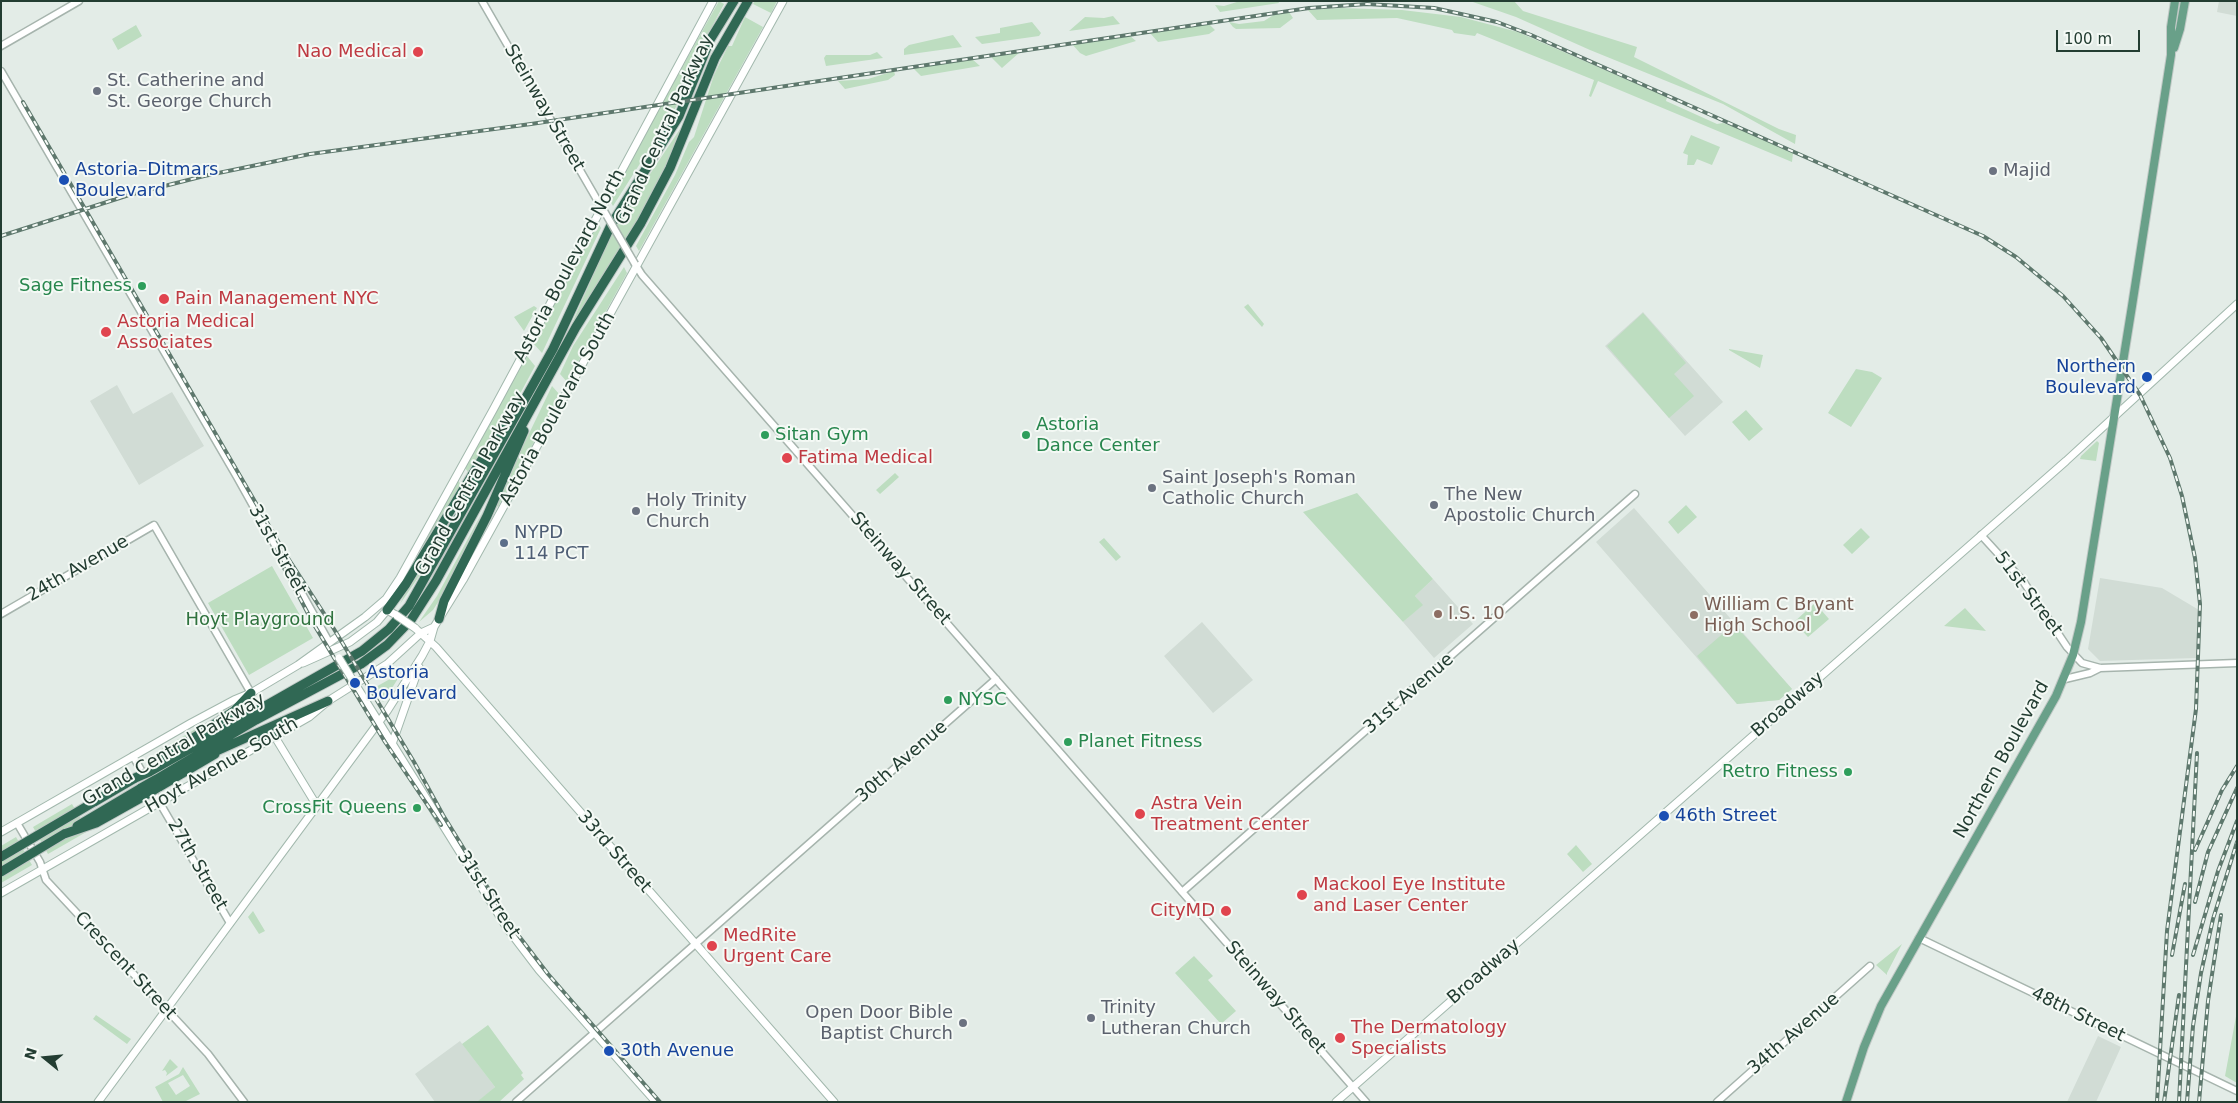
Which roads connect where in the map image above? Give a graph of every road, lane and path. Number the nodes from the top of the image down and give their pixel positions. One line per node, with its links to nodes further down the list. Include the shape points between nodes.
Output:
1 (78, 1): 9 (street)
2 (482, 1): 12 (street, Steinway Street)
3 (713, 1): 12 (main road, Astoria Boulevard North)
4 (732, 1): 15 (highway, Grand Central Parkway, via 706,50 679,116 611,225 567,322)
5 (783, 1): 13 (main road, Astoria Boulevard South)
6 (2175, 1): 10 (main road, Northern Boulevard)
7 (2184, 1): 10 (main road, Northern Boulevard, via 2180,29)
8 (748, 2): 16 (highway, Grand Central Parkway, via 715,58 683,139 651,205)
9 (1, 46)
10 (2171, 55): 17 (main road, Northern Boulevard)
11 (1, 72): 25 (street, 31st Street, via 233,470)
12 (602, 208): 13 (street, Steinway Street, bridge); 25 (main road, Astoria Boulevard North, via 400,578 373,611)
13 (636, 266): 22 (main road, Astoria Boulevard South, via 463,580); 32 (street, Steinway Street)
14 (2237, 304): 17 (main road, Broadway)
15 (538, 376): 20 (highway); 41 (highway, Grand Central Parkway, via 420,590 389,629 331,670)
16 (542, 389): 22 (highway, via 490,510); 42 (highway, Grand Central Parkway, via 431,591 399,634 379,652 256,720)
17 (2114, 418): 19 (main road, Broadway); 27 (main road, Northern Boulevard)
18 (1634, 494): 52 (street, 31st Avenue)
19 (1981, 535): 27 (street, 51st Street, via 2032,593); 60 (main road, Broadway)
20 (388, 610): 23 (main road, 33rd Street, bridge); 26 (main road, via 368,630)
21 (1, 614): 35 (street, 24th Avenue, via 154,525)
22 (436, 623): 23 (main road, Hoyt Avenue South); 24 (main road, Astoria Boulevard South)
23 (421, 633): 24 (main road, 33rd Street); 34 (main road, Hoyt Avenue South, via 392,660)
24 (430, 641): 28 (main road, Astoria Boulevard South); 56 (main road, 33rd Street)
25 (329, 642): 26 (main road, 31st Street); 30 (main road, Astoria Boulevard North)
26 (334, 650): 30 (main road); 34 (main road, 31st Street, bridge)
27 (2073, 654): 31 (street, via 2082,663); 33 (main road, Northern Boulevard)
28 (422, 656): 37 (main road, Astoria Boulevard South); 39 (main road)
29 (2237, 663): 31 (street)
30 (298, 665): 35 (main road)
31 (2100, 668): 33 (street)
32 (996, 679): 52 (street, Steinway Street); 56 (street, 30th Avenue)
33 (2065, 679): 55 (main road, Northern Boulevard)
34 (354, 682): 36 (main road, Hoyt Avenue South); 37 (main road, 31st Street)
35 (251, 693): 40 (main road); 41 (highway, via 234,711)
36 (328, 701): 38 (main road, Hoyt Avenue South, via 309,717); 42 (highway, via 223,747)
37 (378, 722): 39 (main road, 31st Street); 44 (main road, Astoria Boulevard South)
38 (275, 737): 42 (highway, via 263,736 237,744); 43 (main road, Hoyt Avenue South); 44 (main road)
39 (392, 744): 59 (main road, 31st Street, via 507,928 539,970)
40 (133, 756): 43 (street, 27th Street); 46 (main road)
41 (148, 771): 49 (highway, Grand Central Parkway, bridge)
42 (157, 784): 45 (highway, Grand Central Parkway, bridge)
43 (160, 802): 50 (main road, Hoyt Avenue South); 54 (street, 27th Street)
44 (317, 806): 54 (main road)
45 (101, 815): 48 (highway, Grand Central Parkway); 48 (highway, via 88,825)
46 (17, 823): 47 (main road); 50 (street, Crescent Street)
47 (1, 832)
48 (64, 834): 51 (highway, bridge)
49 (1, 857)
50 (42, 870): 53 (main road, Hoyt Avenue South); 58 (street, Crescent Street, via 46,880)
51 (1, 872)
52 (1182, 892): 60 (street, Steinway Street)
53 (1, 893)
54 (230, 923): 58 (main road)
55 (1919, 938): 61 (street, 48th Street); 70 (main road, Northern Boulevard, via 1872,1026)
56 (696, 944): 59 (street, 30th Avenue); 66 (main road, 33rd Street)
57 (1870, 966): 69 (street, 34th Avenue)
58 (165, 1010): 62 (main road); 63 (street, Crescent Street, via 208,1054)
59 (595, 1032): 64 (street, 30th Avenue); 65 (main road, 31st Street)
60 (1353, 1087): 67 (main road, Broadway); 68 (street, Steinway Street)
61 (2237, 1091)
62 (98, 1102)
63 (244, 1102)
64 (516, 1102)
65 (656, 1102)
66 (834, 1102)
67 (1336, 1102)
68 (1366, 1102)
69 (1717, 1102)
70 (1846, 1102)

